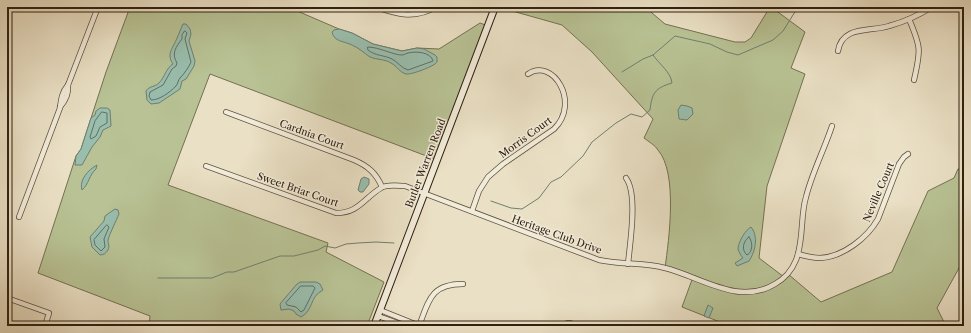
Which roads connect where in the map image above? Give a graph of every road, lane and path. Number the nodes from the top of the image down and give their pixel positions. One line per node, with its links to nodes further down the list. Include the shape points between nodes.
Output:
1 (98, 7): 18 (street, via 68,85 67,96 60,108)
2 (376, 7): 3 (street, via 392,13 410,15 428,12)
3 (436, 7)
4 (496, 7): 16 (main road, Butler Warren Road)
5 (932, 7): 6 (street)
6 (909, 19): 7 (street, via 888,27 856,31 842,40); 9 (street, via 919,47)
7 (838, 51)
8 (528, 74): 17 (street, Morris Court, via 532,70 541,70 557,81 565,96 564,115 554,129 488,177)
9 (914, 80)
10 (226, 112): 15 (street, Cardnia Court, via 354,160 373,171)
11 (832, 126): 19 (street, Heritage Club Drive, via 806,197)
12 (908, 154): 19 (street, Neville Court, via 899,164 878,219 864,237 841,252 825,257 814,258)
13 (206, 166): 15 (street, Sweet Briar Court, via 336,213 352,211)
14 (626, 178): 20 (street, via 630,184 632,204)
15 (382, 187): 16 (street, via 405,186)
16 (425, 193): 17 (street, Heritage Club Drive); 23 (main road, Butler Warren Road)
17 (472, 211): 20 (street, Heritage Club Drive, via 589,256 608,262)
18 (19, 217)
19 (798, 254): 20 (street, Heritage Club Drive, via 793,267 778,283 766,289 747,293 731,291 666,268)
20 (628, 264)
21 (463, 284): 27 (street, via 446,286 436,291)
22 (7, 298): 24 (street, via 49,313)
23 (379, 313): 25 (main road, Butler Warren Road); 26 (street); 27 (street)
24 (45, 326)
25 (374, 326)
26 (406, 326)
27 (418, 326)
28 (558, 326): 29 (street, via 569,323)
29 (581, 326)

